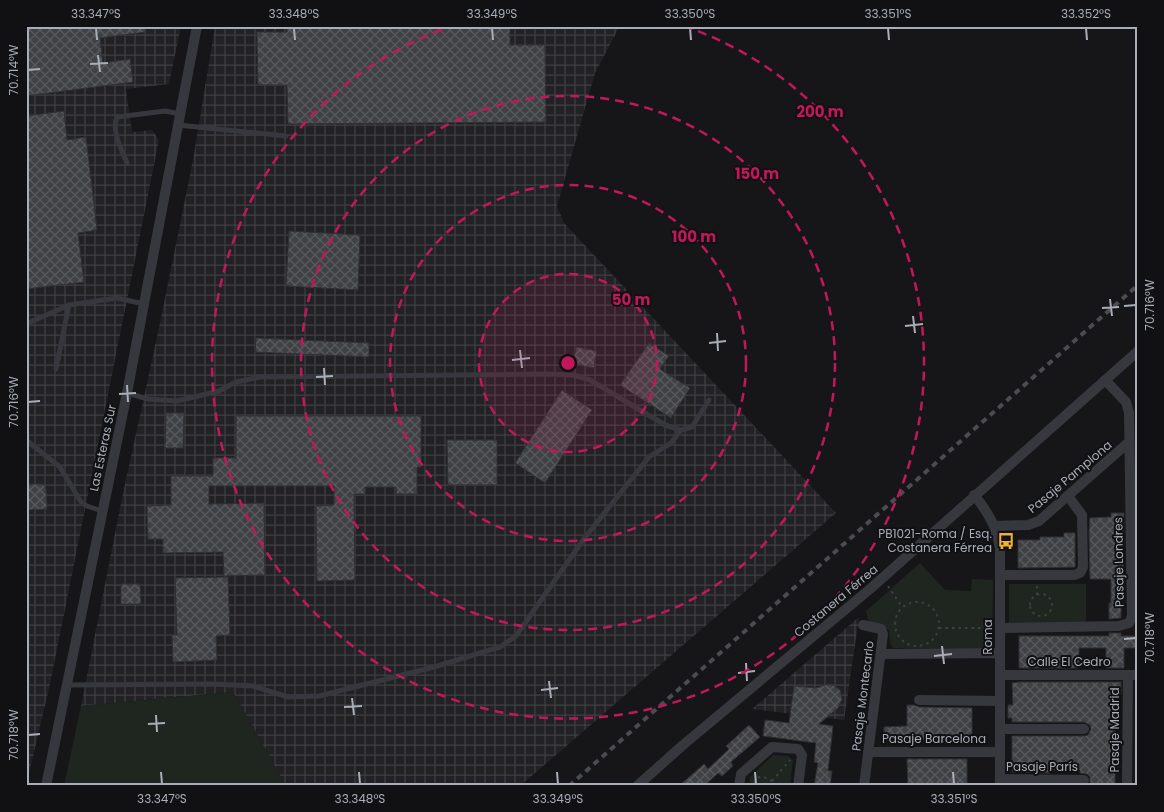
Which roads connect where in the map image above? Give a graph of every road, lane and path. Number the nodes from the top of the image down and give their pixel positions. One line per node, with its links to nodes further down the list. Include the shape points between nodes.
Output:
1 (197, 26): 2 (street, Las Esteras Sur)
2 (180, 114): 3 (street, Las Esteras Sur); 5 (lane, via 165,111 117,118 117,137)
3 (178, 125): 4 (lane); 6 (street, Las Esteras Sur)
4 (286, 136)
5 (126, 163)
6 (144, 304): 7 (lane, via 117,298); 12 (street, Las Esteras Sur)
7 (69, 305): 8 (lane); 10 (lane)
8 (26, 324)
9 (1138, 351): 11 (street, Costanera Férrea)
10 (56, 369)
11 (1105, 380): 16 (street, Pasaje Londres, via 1128,407); 17 (street, Costanera Férrea)
12 (127, 393): 14 (lane, via 148,399 177,401 260,377 573,375 590,380 665,425); 19 (street, Las Esteras Sur)
13 (709, 400): 14 (lane, via 692,427)
14 (681, 430): 32 (lane, via 671,443 648,457 583,540 516,636 500,647 318,696 288,697 253,686 213,684)
15 (26, 440): 19 (lane, via 60,467 81,502)
16 (1129, 442): 18 (street, Pasaje Pamplona); 27 (street, Pasaje Londres, via 1132,616 1129,623 1119,626)
17 (974, 496): 20 (street, Roma); 22 (street, Costanera Férrea)
18 (1068, 496): 20 (street, Pasaje Pamplona, via 1036,523); 21 (street, via 1082,515 1080,574)
19 (102, 511): 32 (street, Las Esteras Sur)
20 (994, 526): 21 (street, Roma, via 999,542)
21 (1001, 576): 27 (street, Roma)
22 (882, 578): 24 (path); 45 (street, Costanera Férrea)
23 (1052, 604): 23 (path, via 1048,597 1039,594 1032,599 1030,606 1036,616 1043,616 1050,612)
24 (902, 607): 26 (path, via 913,602 925,603 938,615); 26 (path, via 895,625 899,636 906,642 918,646 926,644)
25 (863, 625): 29 (street, Pasaje Montecarlo, via 882,631)
26 (939, 628): 27 (path)
27 (1000, 628): 28 (street, Roma)
28 (1000, 653): 29 (street); 30 (street, Roma)
29 (881, 654): 37 (street, Pasaje Montecarlo)
30 (1000, 675): 31 (street, Calle El Cedro); 34 (street, Roma)
31 (1133, 675): 52 (street, Pasaje Madrid)
32 (66, 685): 44 (street, Las Esteras Sur)
33 (919, 700): 34 (street)
34 (1000, 700): 35 (street, Roma)
35 (1000, 729): 36 (street); 38 (street, Roma)
36 (1084, 729)
37 (868, 752): 38 (street, Pasaje Barcelona); 51 (street, Pasaje Montecarlo)
38 (1000, 752): 43 (street, Roma)
39 (801, 753): 41 (path, via 789,760); 46 (street, via 798,749 772,747 741,774); 50 (street)
40 (1084, 780): 43 (street, Pasaje París)
41 (772, 781): 42 (path, via 759,777); 49 (path)
42 (754, 783): 47 (path); 48 (path)
43 (1000, 783)
44 (46, 786)
45 (637, 786)
46 (739, 786)
47 (751, 786)
48 (759, 786)
49 (774, 786)
50 (798, 786)
51 (864, 786)
52 (1127, 786)

